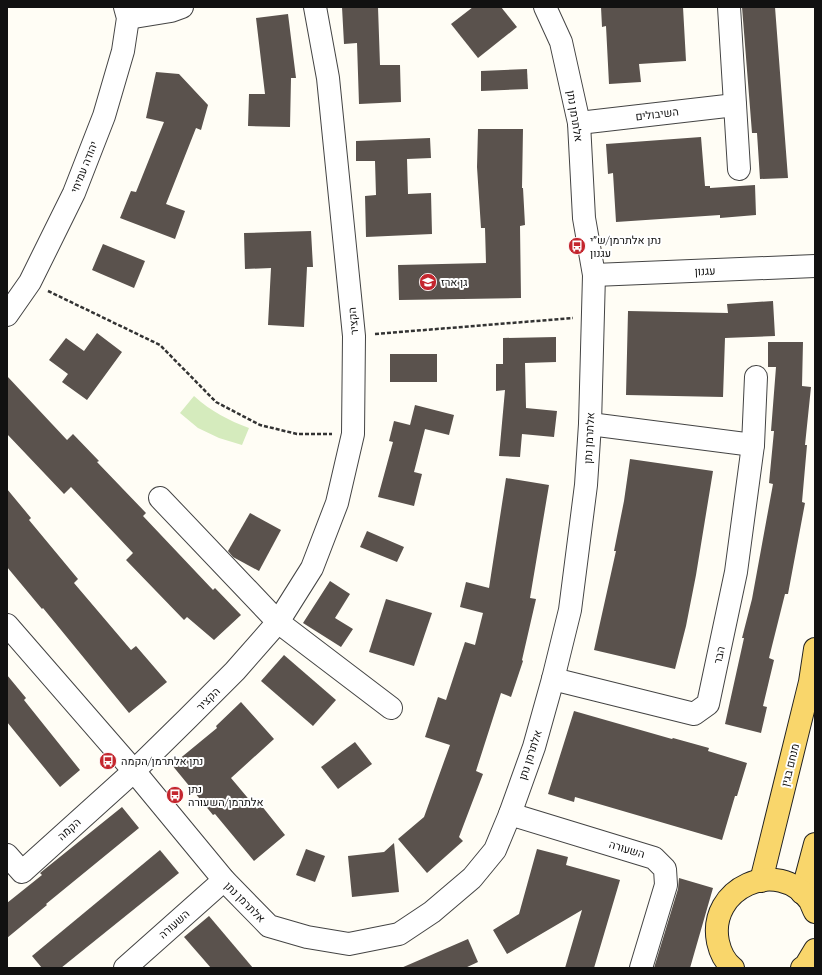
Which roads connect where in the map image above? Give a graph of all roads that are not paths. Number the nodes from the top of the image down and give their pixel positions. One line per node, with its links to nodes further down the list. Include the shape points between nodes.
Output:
1 (182, 7): 5 (street, via 171,11)
2 (315, 7): 16 (street, הקציר, via 328,78 354,336 353,434 337,503 312,568)
3 (545, 7): 7 (street, אלתרמן נתן, via 561,42)
4 (729, 7): 6 (street)
5 (126, 13): 11 (street, יהודה עמיחי, via 123,51 104,116 74,193 30,282)
6 (735, 105): 7 (street, השיבולים); 8 (street)
7 (579, 123): 10 (street, אלתרמן נתן, via 584,218)
8 (739, 169)
9 (815, 266): 10 (street, עגנון)
10 (594, 275): 13 (street, אלתרמן נתן)
11 (7, 315)
12 (756, 377): 14 (street, הבר)
13 (590, 424): 14 (street); 19 (street, אלתרמן נתן, via 586,485 570,610)
14 (753, 445): 19 (street, הבר, via 736,572 708,704 694,714)
15 (160, 498): 16 (street)
16 (278, 622): 20 (street); 21 (street, הקציר, via 235,671)
17 (7, 624): 21 (street, אלתרמן נתן)
18 (815, 650): 26 (main road, מנחם בגין, via 810,682)
19 (553, 679): 22 (street, אלתרמן נתן, via 534,747)
20 (391, 708)
21 (134, 771): 24 (street, הקמה, via 22,872); 25 (street, אלתרמן נתן)
22 (510, 814): 25 (street, אלתרמן נתן, via 495,850 472,878 432,912 399,934 349,944 307,937 270,926); 31 (street, השעורה, via 654,858 666,870 666,885)
23 (815, 844): 27 (main road)
24 (7, 855)
25 (224, 880): 30 (street, השעורה)
26 (761, 881): 27 (main road, via 783,882); 32 (main road, via 751,882 736,890 725,903 718,918 716,934 720,950)
27 (802, 893): 28 (main road)
28 (815, 912)
29 (815, 950): 33 (main road)
30 (125, 968)
31 (641, 968)
32 (732, 968)
33 (802, 968)

